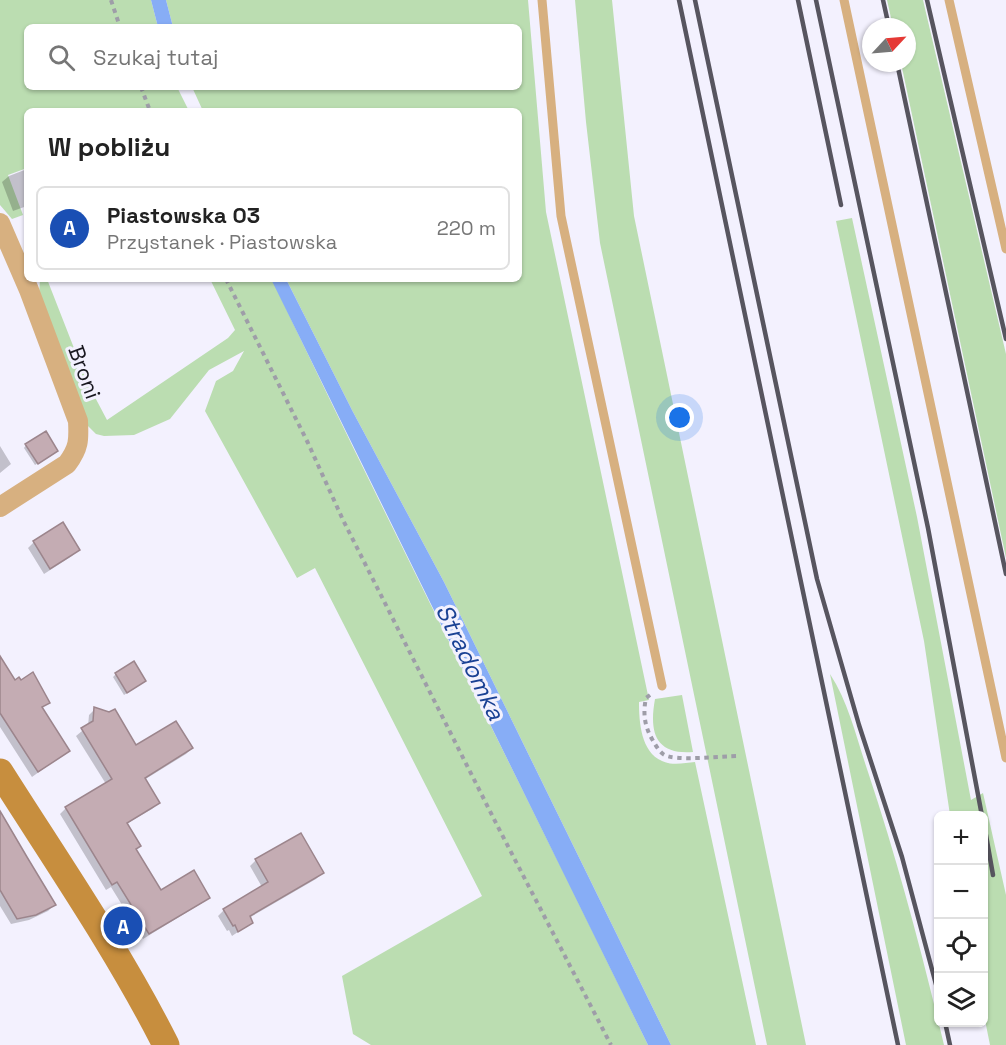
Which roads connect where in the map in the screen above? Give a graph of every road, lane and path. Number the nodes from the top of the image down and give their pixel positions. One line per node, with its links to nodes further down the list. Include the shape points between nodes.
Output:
1 (111, 0): 5 (path)
2 (542, 0): 14 (lane, via 561,216)
3 (844, 0): 16 (lane)
4 (949, 0): 9 (lane)
5 (119, 24)
6 (142, 90): 7 (path)
7 (149, 108)
8 (0, 224): 10 (street, Broni)
9 (1006, 249)
10 (24, 279)
11 (25, 282): 13 (street, Broni, via 78,421 79,442 67,464)
12 (228, 282): 19 (path, via 343,520)
13 (0, 507)
14 (662, 686): 15 (path, via 646,698 643,710 650,737 664,755)
15 (738, 756)
16 (1006, 758)
17 (0, 772): 18 (street, via 148,1008)
18 (166, 1045)
19 (611, 1045)

